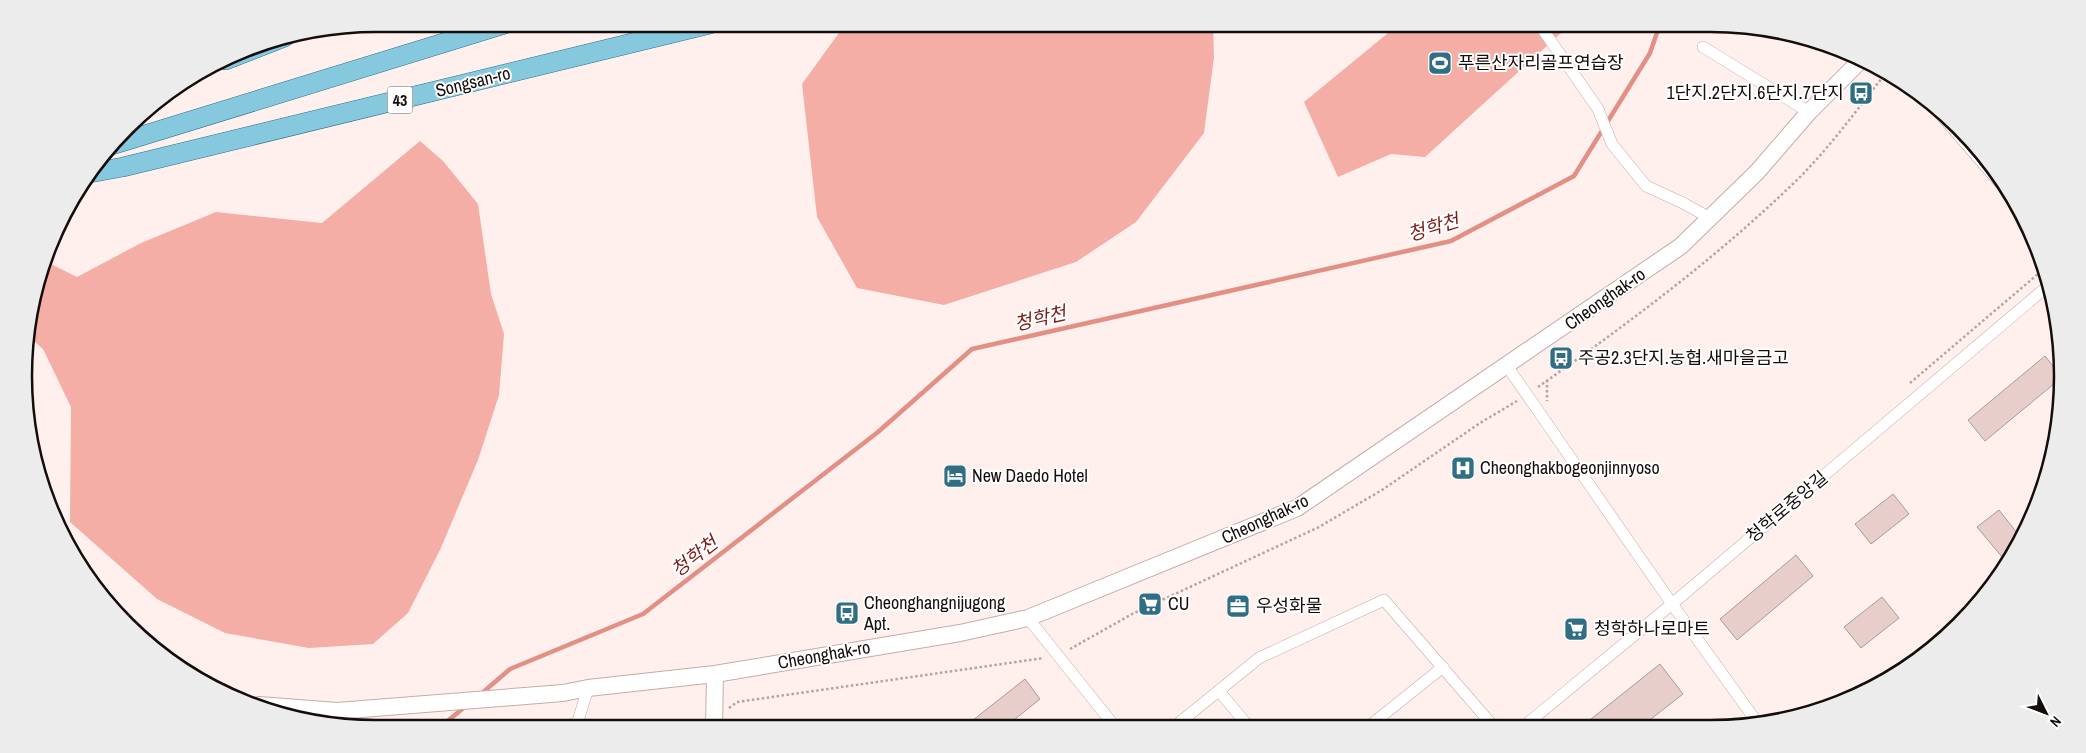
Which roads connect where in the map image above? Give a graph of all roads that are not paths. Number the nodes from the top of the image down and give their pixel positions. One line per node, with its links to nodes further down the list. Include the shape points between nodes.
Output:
1 (478, 32): 7 (main road, 43)
2 (677, 32): 8 (main road, Songsan-ro / 43)
3 (1545, 32): 9 (street, via 1598,109 1612,144 1646,186)
4 (1703, 47): 6 (street)
5 (1856, 65): 6 (street, Cheonghak-ro)
6 (1809, 112): 9 (street, Cheonghak-ro, via 1758,172)
7 (126, 141)
8 (101, 171)
9 (1710, 218): 11 (street, Cheonghak-ro, via 1681,246)
10 (2043, 290): 12 (street, 청학로중앙길)
11 (1507, 366): 12 (street); 13 (street, Cheonghak-ro, via 1297,508)
12 (1672, 604): 19 (street); 27 (street, 청학로중앙길)
13 (1028, 618): 15 (street, Cheonghak-ro); 22 (street)
14 (1443, 667): 17 (street, via 1384,600 1259,658); 25 (street); 26 (street)
15 (715, 674): 16 (street, Cheonghak-ro); 21 (street)
16 (588, 688): 18 (street, Cheonghak-ro, via 563,693 338,711); 20 (street)
17 (1219, 690): 23 (street); 24 (street)
18 (280, 707)
19 (1755, 718)
20 (578, 720)
21 (714, 720)
22 (1110, 720)
23 (1183, 720)
24 (1243, 720)
25 (1377, 720)
26 (1488, 720)
27 (1531, 720)

